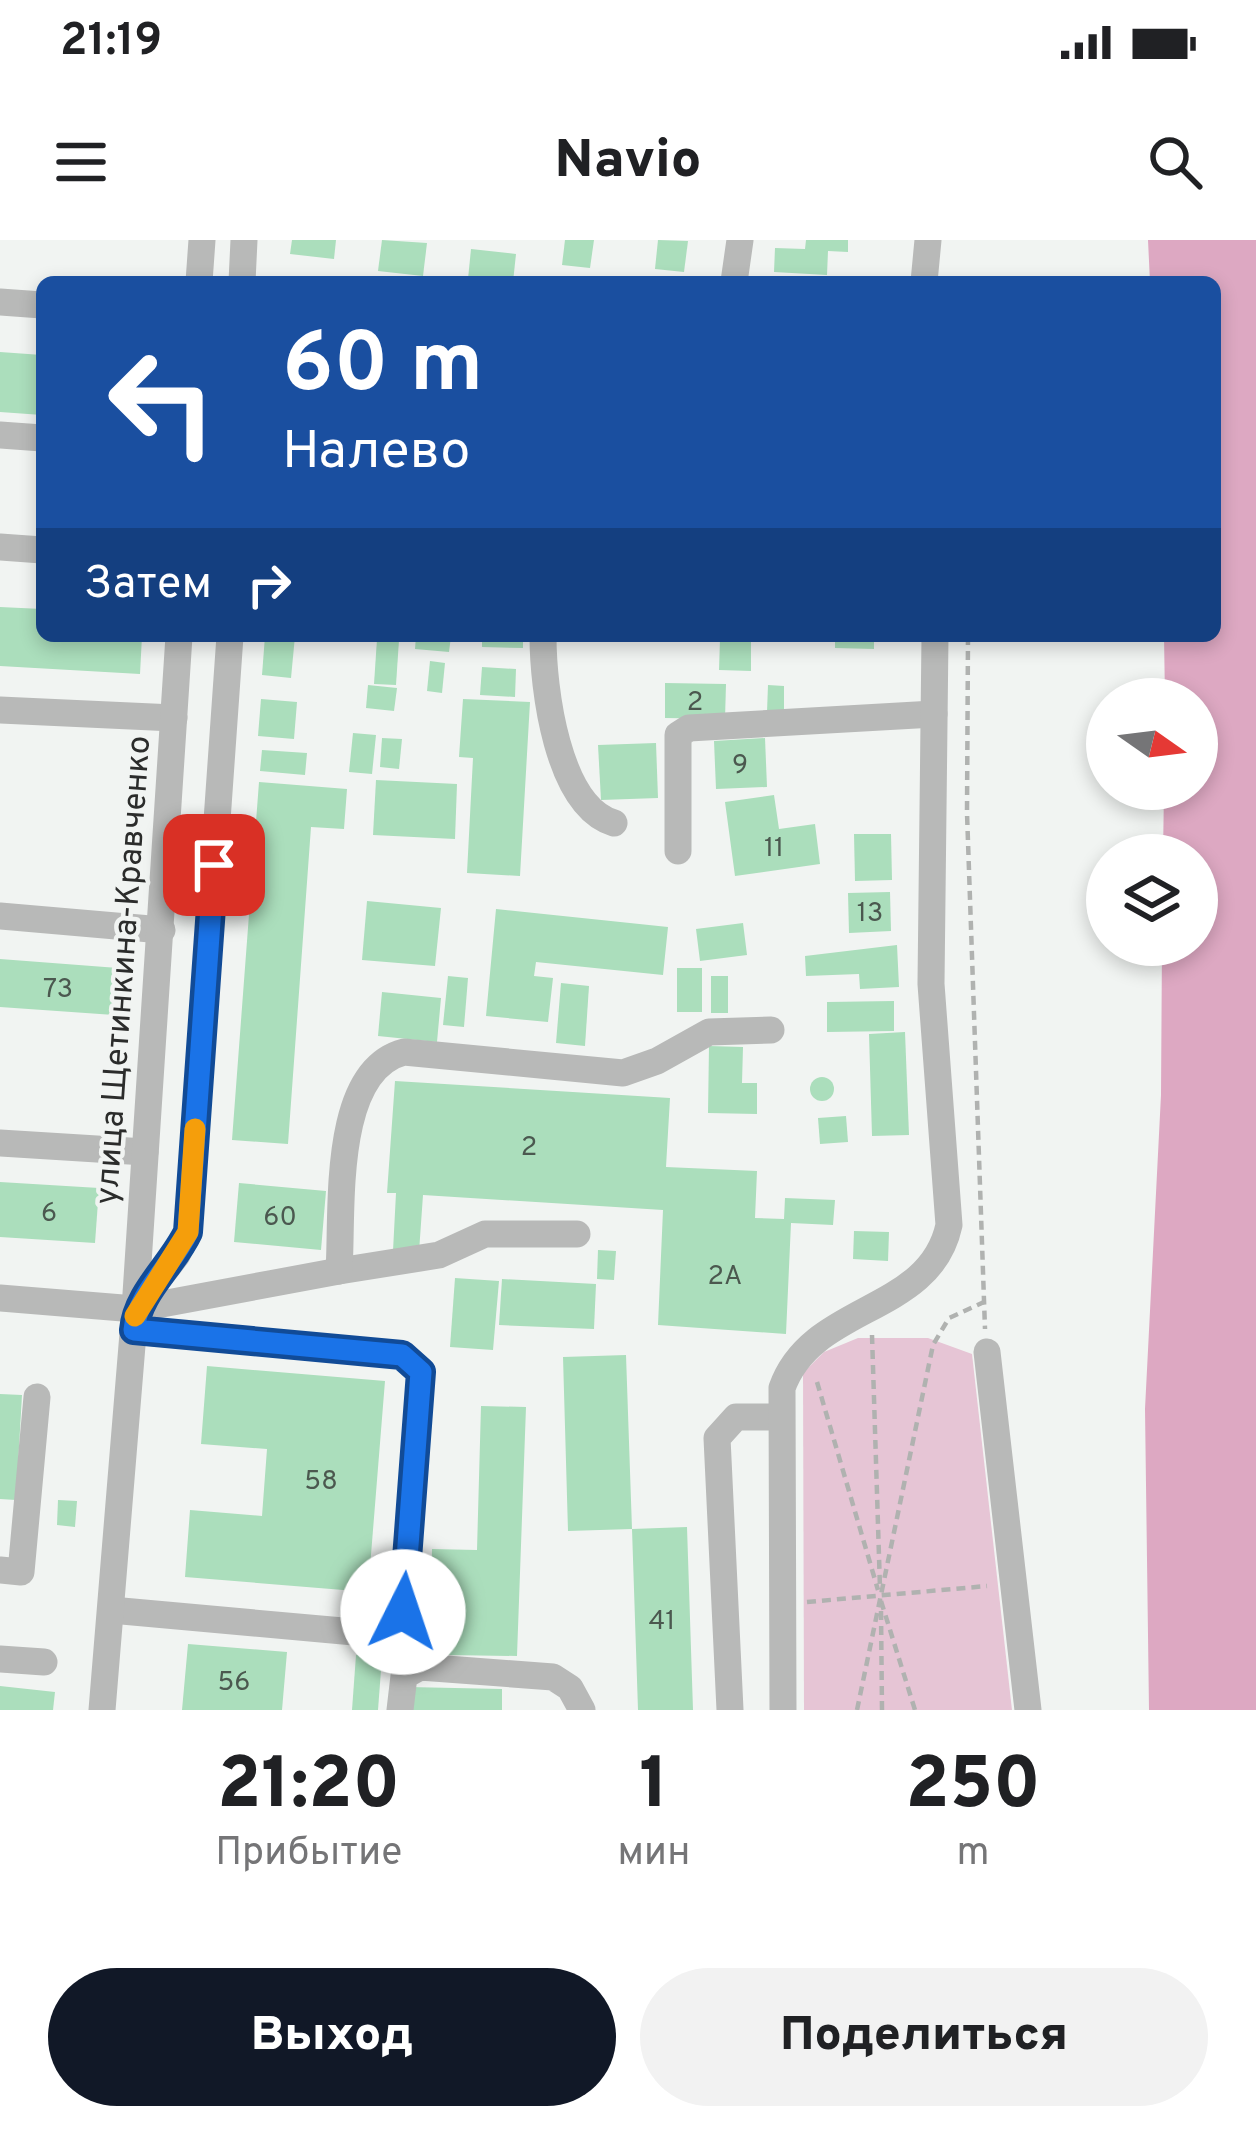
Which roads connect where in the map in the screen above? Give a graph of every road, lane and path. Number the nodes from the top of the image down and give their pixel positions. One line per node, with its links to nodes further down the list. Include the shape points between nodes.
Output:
1 (202, 240): 5 (street)
2 (244, 240): 6 (street)
3 (740, 240): 7 (street)
4 (928, 240): 8 (street)
5 (199, 276)
6 (242, 276)
7 (735, 276)
8 (925, 276)
9 (0, 302): 10 (street)
10 (36, 305)
11 (0, 435): 12 (street)
12 (36, 438)
13 (0, 547): 14 (street)
14 (36, 550)
15 (178, 642): 22 (street, улица Щетинкина-Кравченко)
16 (230, 642): 35 (street, via 188,1232)
17 (542, 642): 23 (street, via 565,764 581,803)
18 (935, 642): 21 (street)
19 (968, 642): 33 (path)
20 (0, 710): 22 (street)
21 (934, 714): 24 (street, via 689,728 678,735); 34 (street, via 931,984 949,1225 924,1277)
22 (174, 718): 26 (street, улица Щетинкина-Кравченко)
23 (614, 823)
24 (678, 851)
25 (0, 916): 26 (street)
26 (162, 930): 29 (street, улица Щетинкина-Кравченко)
27 (771, 1030): 31 (street, via 709,1032 623,1072 404,1052 386,1057 350,1110)
28 (0, 1143): 29 (street)
29 (145, 1152): 35 (street, улица Щетинкина-Кравченко)
30 (577, 1234): 31 (street, via 485,1234 439,1255)
31 (339, 1271): 35 (street)
32 (0, 1298): 35 (street)
33 (984, 1302): 37 (path); 42 (path, via 949,1318 933,1345)
34 (871, 1306): 36 (street); 42 (path)
35 (134, 1320): 44 (street, улица Щетинкина-Кравченко); 44 (street, via 402,1355 421,1372 403,1612 354,1632)
36 (806, 1346): 39 (street, via 787,1375); 42 (path)
37 (987, 1352): 41 (street)
38 (37, 1397): 40 (street, via 21,1572)
39 (779, 1417): 43 (street); 50 (street, via 736,1418 717,1438)
40 (0, 1570)
41 (1016, 1582): 42 (path); 55 (street)
42 (880, 1598): 43 (path); 52 (path); 53 (path); 54 (path)
43 (782, 1604): 51 (street)
44 (111, 1610): 47 (street, улица Щетинкина-Кравченко)
45 (0, 1659): 46 (street)
46 (44, 1662)
47 (102, 1710)
48 (400, 1710): 49 (street, via 404,1676 420,1667 553,1677)
49 (582, 1710)
50 (730, 1710)
51 (783, 1710)
52 (857, 1710)
53 (882, 1710)
54 (915, 1710)
55 (1028, 1710)

